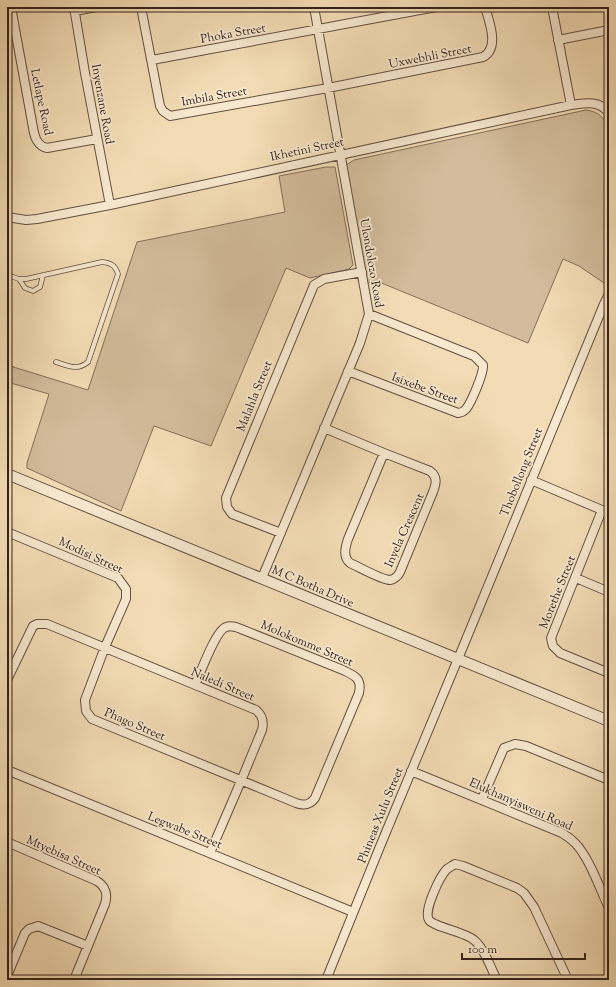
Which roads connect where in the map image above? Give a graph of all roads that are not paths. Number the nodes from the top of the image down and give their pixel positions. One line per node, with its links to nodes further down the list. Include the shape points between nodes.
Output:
1 (11, 7): 16 (street, Letlape Road, via 37,141 47,148)
2 (96, 7): 8 (street)
3 (141, 7): 12 (street, Imbila Street)
4 (314, 7): 9 (street, Ulondolozo Road)
5 (436, 7): 9 (street, Phoka Street)
6 (485, 7): 13 (street, Uxwebhli Street, via 492,44 488,54 483,57)
7 (552, 7): 11 (street)
8 (74, 9): 16 (street, Inyenzane Road)
9 (318, 29): 12 (street, Phoka Street); 13 (street, Ulondolozo Road)
10 (609, 30): 11 (street)
11 (558, 40): 14 (street)
12 (152, 60): 13 (street, Imbila Street, via 160,106 170,116)
13 (328, 88): 17 (street, Ulondolozo Road)
14 (571, 105): 15 (street, Ikhetini Street, via 594,103); 17 (street, Ikhetini Street)
15 (609, 113)
16 (97, 139): 18 (street, Inyenzane Road)
17 (340, 154): 18 (street, Ikhetini Street); 20 (street, Ulondolozo Road)
18 (110, 205): 19 (street, Ikhetini Street, via 37,219)
19 (7, 217)
20 (362, 272): 25 (street, Ulondolozo Road); 34 (street, Malahla Street, via 328,278 314,285 226,498 227,508 232,514)
21 (7, 275): 23 (lane)
22 (43, 275): 23 (lane); 23 (lane, via 40,287 32,291 25,288); 26 (lane, via 102,262 110,263 118,274 88,362 77,368)
23 (19, 279)
24 (609, 294): 31 (street, Thobollong Street)
25 (369, 314): 27 (street, Ulondolozo Road); 27 (street, Isixebe Street, via 472,354 481,362 482,372 468,406 458,414)
26 (56, 362)
27 (348, 371): 28 (street, Ulondolozo Road)
28 (324, 428): 29 (street, Inyela Crescent); 34 (street, Ulondolozo Road)
29 (384, 453): 29 (street, Inyela Crescent, via 430,471 435,476 436,483 400,572 391,580 350,564 345,551)
30 (7, 474): 35 (street, M C Botha Drive)
31 (531, 480): 32 (street); 39 (street, Thobollong Street)
32 (606, 512): 36 (street, Morethe Street)
33 (7, 532): 38 (street, Modisi Street, via 121,580 126,589 126,599)
34 (280, 533): 35 (street, Ulondolozo Road)
35 (262, 578): 39 (street, M C Botha Drive)
36 (576, 578): 37 (street); 40 (street, Morethe Street, via 553,631 553,646 560,653)
37 (609, 592)
38 (105, 647): 41 (street, Naledi Street, via 51,625 37,624 30,631); 42 (street, Naledi Street); 47 (street, Phago Street, via 86,700 88,716)
39 (458, 660): 43 (street, M C Botha Drive); 45 (street, Phineas Xulu Street)
40 (609, 673)
41 (7, 680)
42 (195, 685): 47 (street, Naledi Street, via 256,710 261,715 262,730); 47 (street, Molokomme Street, via 218,633 230,626 241,628 343,670 356,676 360,684 359,693 312,802 300,804)
43 (609, 721)
44 (7, 770): 50 (street, Legwabe Street)
45 (411, 771): 48 (street, Elukhanyisweni Road); 52 (street, Phineas Xulu Street)
46 (609, 780): 48 (street, via 526,746 515,744 504,748)
47 (241, 781): 50 (street, Naledi Street)
48 (482, 799): 51 (street, Elukhanyisweni Road, via 562,833 576,843 587,860)
49 (7, 842): 53 (street, Mtyebisa Street, via 97,881 103,886 107,894 105,904)
50 (210, 853): 52 (street, Legwabe Street)
51 (609, 908)
52 (353, 912): 56 (street, Phineas Xulu Street)
53 (88, 946): 54 (street, via 38,926 32,927 25,933); 55 (street)
54 (7, 976)
55 (74, 980)
56 (326, 980)
57 (496, 980): 58 (street, via 481,947 474,939 433,923 429,919 430,901 446,871 455,864 524,893 534,907)
58 (568, 980)

